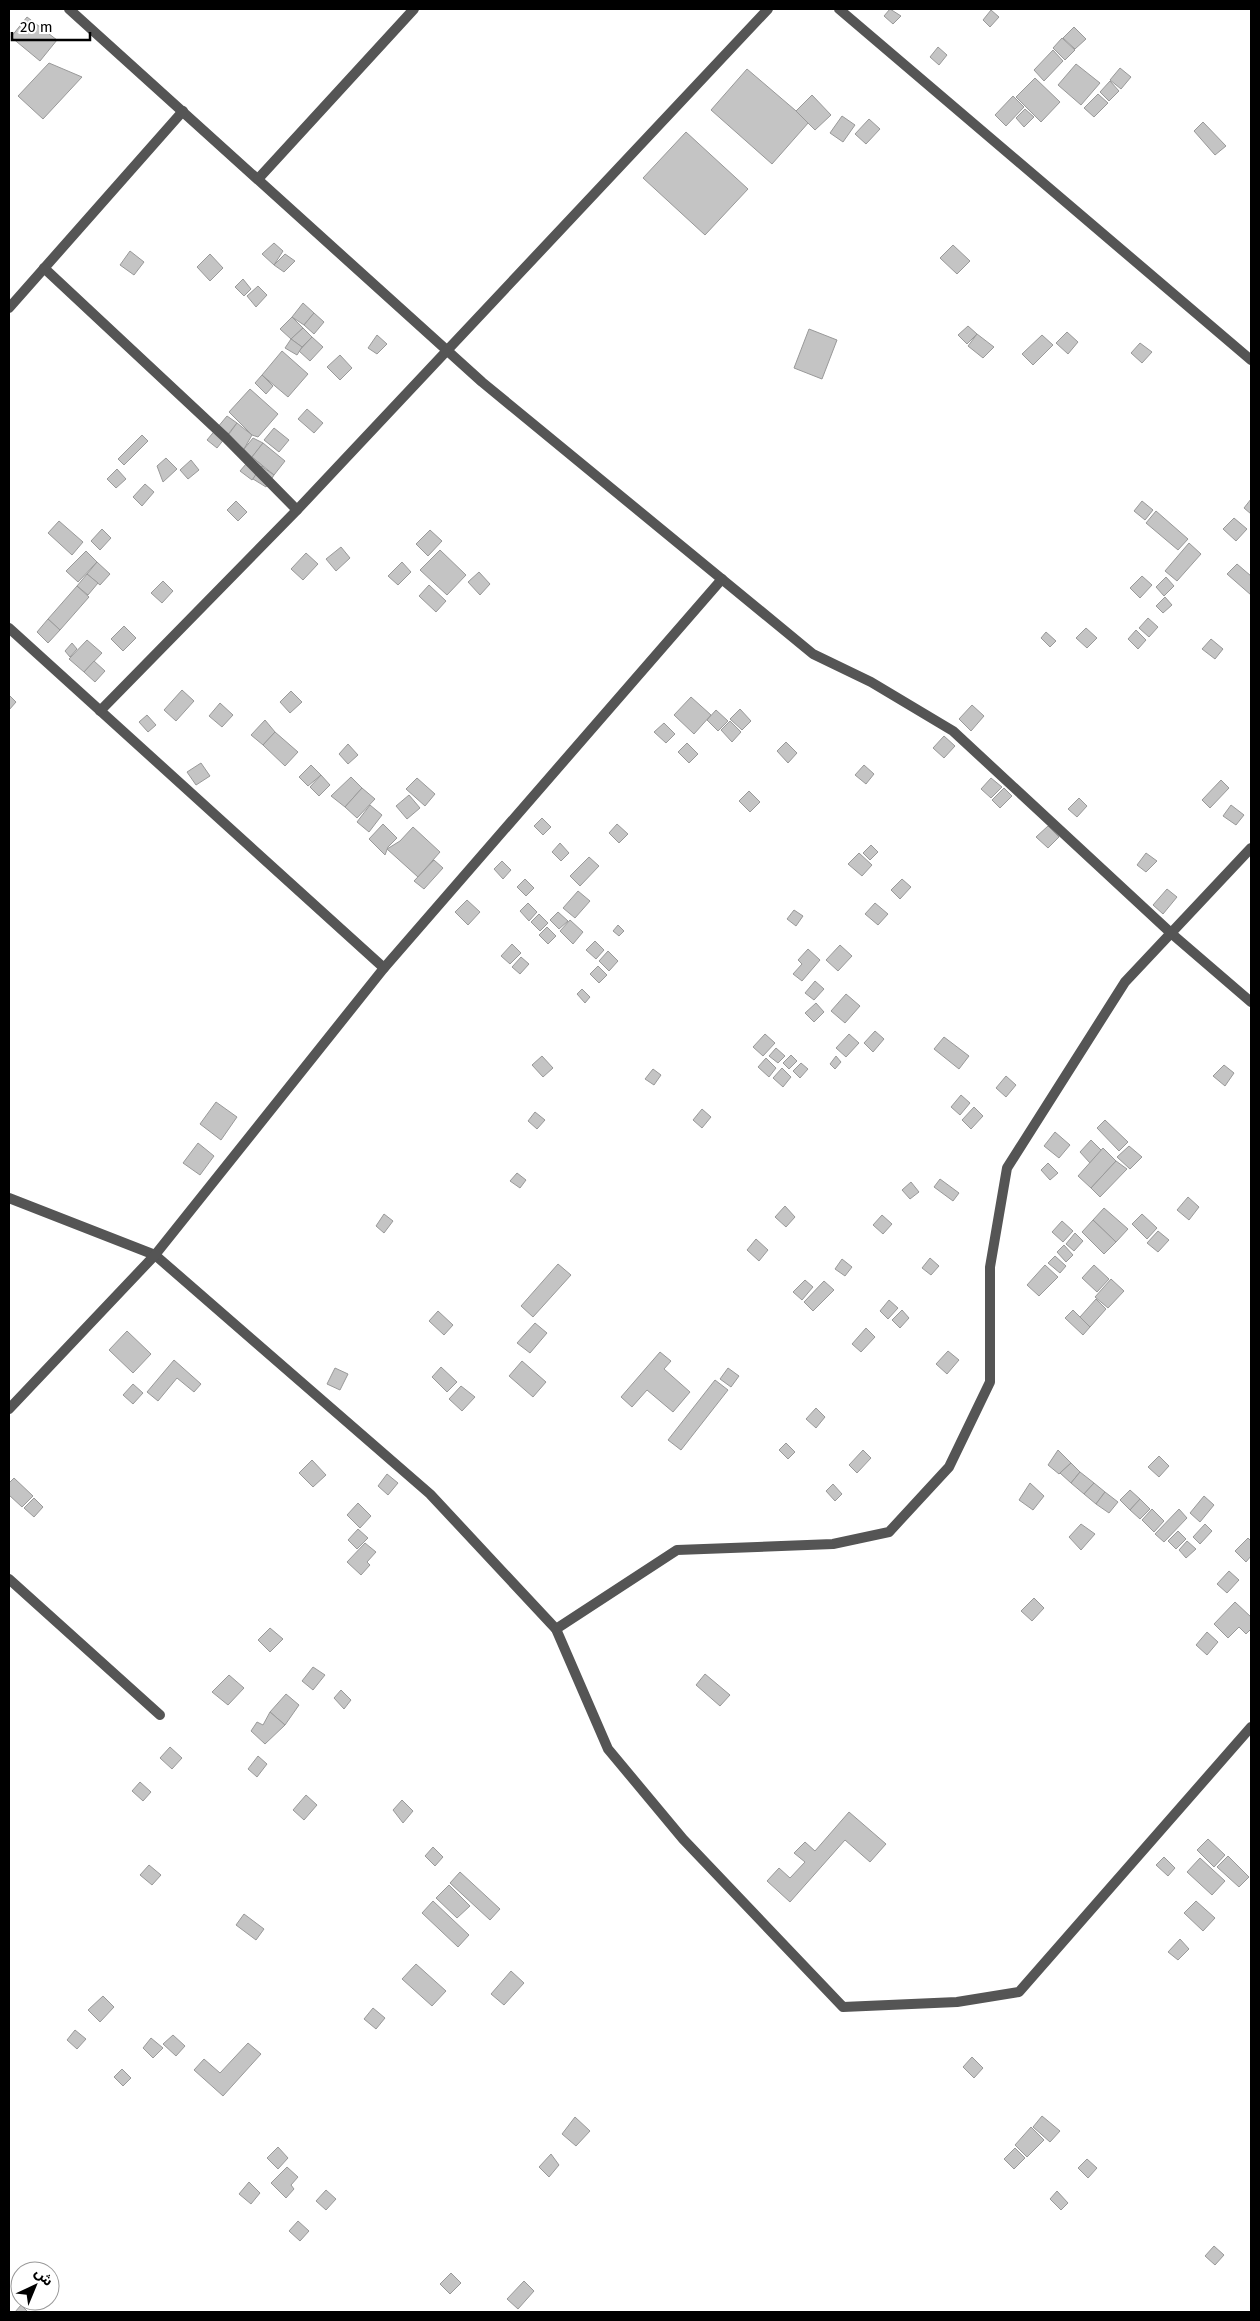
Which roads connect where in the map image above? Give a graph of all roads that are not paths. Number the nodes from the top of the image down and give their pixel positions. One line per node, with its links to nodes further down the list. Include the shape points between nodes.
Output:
1 (69, 9): 5 (street)
2 (414, 9): 6 (street)
3 (768, 9): 9 (street)
4 (839, 9): 10 (street)
5 (183, 111): 6 (street); 7 (street)
6 (258, 179): 9 (street)
7 (44, 268): 8 (street); 11 (street, via 226,438)
8 (9, 308)
9 (447, 350): 11 (street); 12 (street)
10 (1251, 360)
11 (297, 510): 14 (street)
12 (722, 579): 16 (street, via 813,654 871,682 953,731); 17 (street)
13 (9, 628): 14 (street)
14 (100, 711): 17 (street)
15 (1251, 848): 16 (street)
16 (1172, 934): 18 (street); 23 (street, via 1125,982 1007,1168 990,1266 990,1382 949,1467 889,1532 834,1544 676,1550)
17 (384, 968): 20 (street)
18 (1251, 1002)
19 (9, 1198): 20 (street)
20 (155, 1255): 21 (street); 23 (street, via 430,1494)
21 (9, 1409)
22 (9, 1579): 24 (street)
23 (556, 1629): 25 (street, via 608,1749 683,1839 843,2007 957,2002 1020,1992)
24 (160, 1715)
25 (1251, 1727)

